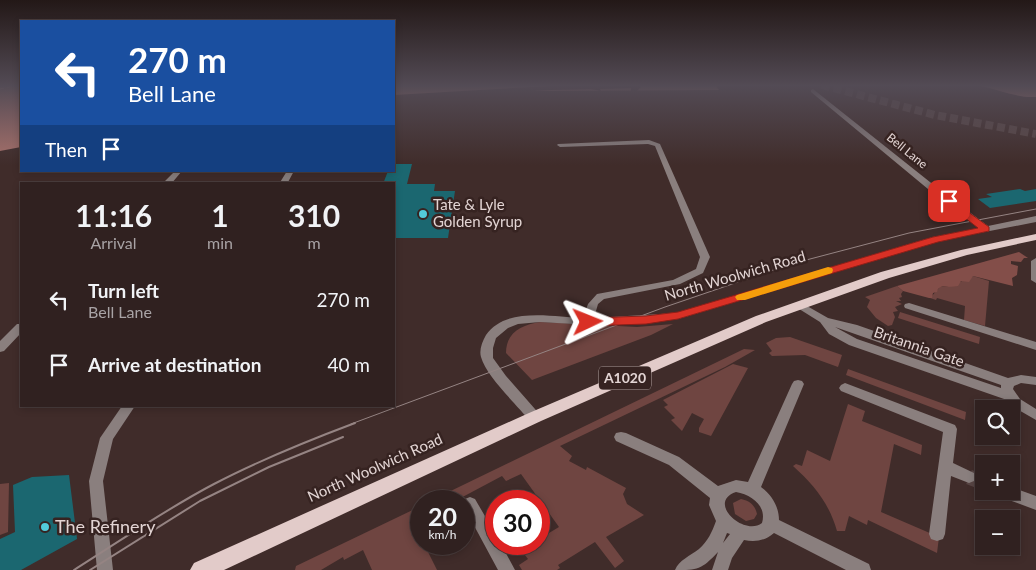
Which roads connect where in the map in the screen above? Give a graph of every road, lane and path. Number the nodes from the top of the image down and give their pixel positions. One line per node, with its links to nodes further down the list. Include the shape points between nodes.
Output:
1 (838, 112): 6 (street, Bell Lane)
2 (560, 146): 13 (street, via 649,142 658,145 705,257 700,271 676,282 601,296 594,300)
3 (178, 172): 4 (street)
4 (168, 182)
5 (1036, 219): 6 (street, North Woolwich Road)
6 (986, 229): 13 (street, North Woolwich Road, via 929,241 687,314 646,320)
7 (1036, 237): 11 (main road, A1020, via 885,274)
8 (1036, 261): 9 (street)
9 (1036, 268): 10 (street)
10 (1036, 280)
11 (800, 305): 20 (street, Britannia Gate, via 853,342); 23 (main road, A1020)
12 (909, 306): 15 (street)
13 (588, 322): 23 (street, North Woolwich Road, via 523,319 500,328 492,336 486,350 488,362)
14 (20, 328): 16 (street)
15 (1036, 346)
16 (0, 348)
17 (1036, 381): 20 (street, Britannia Gate, via 1021,379)
18 (798, 384): 27 (street)
19 (845, 388): 25 (street, via 950,429)
20 (1009, 389): 22 (street, Britannia Gate, via 1022,408)
21 (129, 407): 36 (street, via 108,438 96,481)
22 (1036, 415)
23 (535, 417): 37 (main road, North Woolwich Road / A1020)
24 (621, 438): 28 (street, via 674,461)
25 (946, 467): 26 (street); 35 (street)
26 (969, 477)
27 (752, 490): 28 (street, via 736,486 722,490); 33 (street, via 771,509)
28 (718, 495): 32 (street, via 717,507)
29 (1020, 496): 30 (street)
30 (1036, 503)
31 (475, 513): 38 (street)
32 (724, 521): 34 (street); 39 (street, via 715,543)
33 (771, 524): 34 (street, via 760,533); 41 (street)
34 (741, 532): 40 (street, via 725,554)
35 (937, 534)
36 (105, 570)
37 (201, 570)
38 (507, 570)
39 (682, 570)
40 (720, 570)
41 (863, 570)

